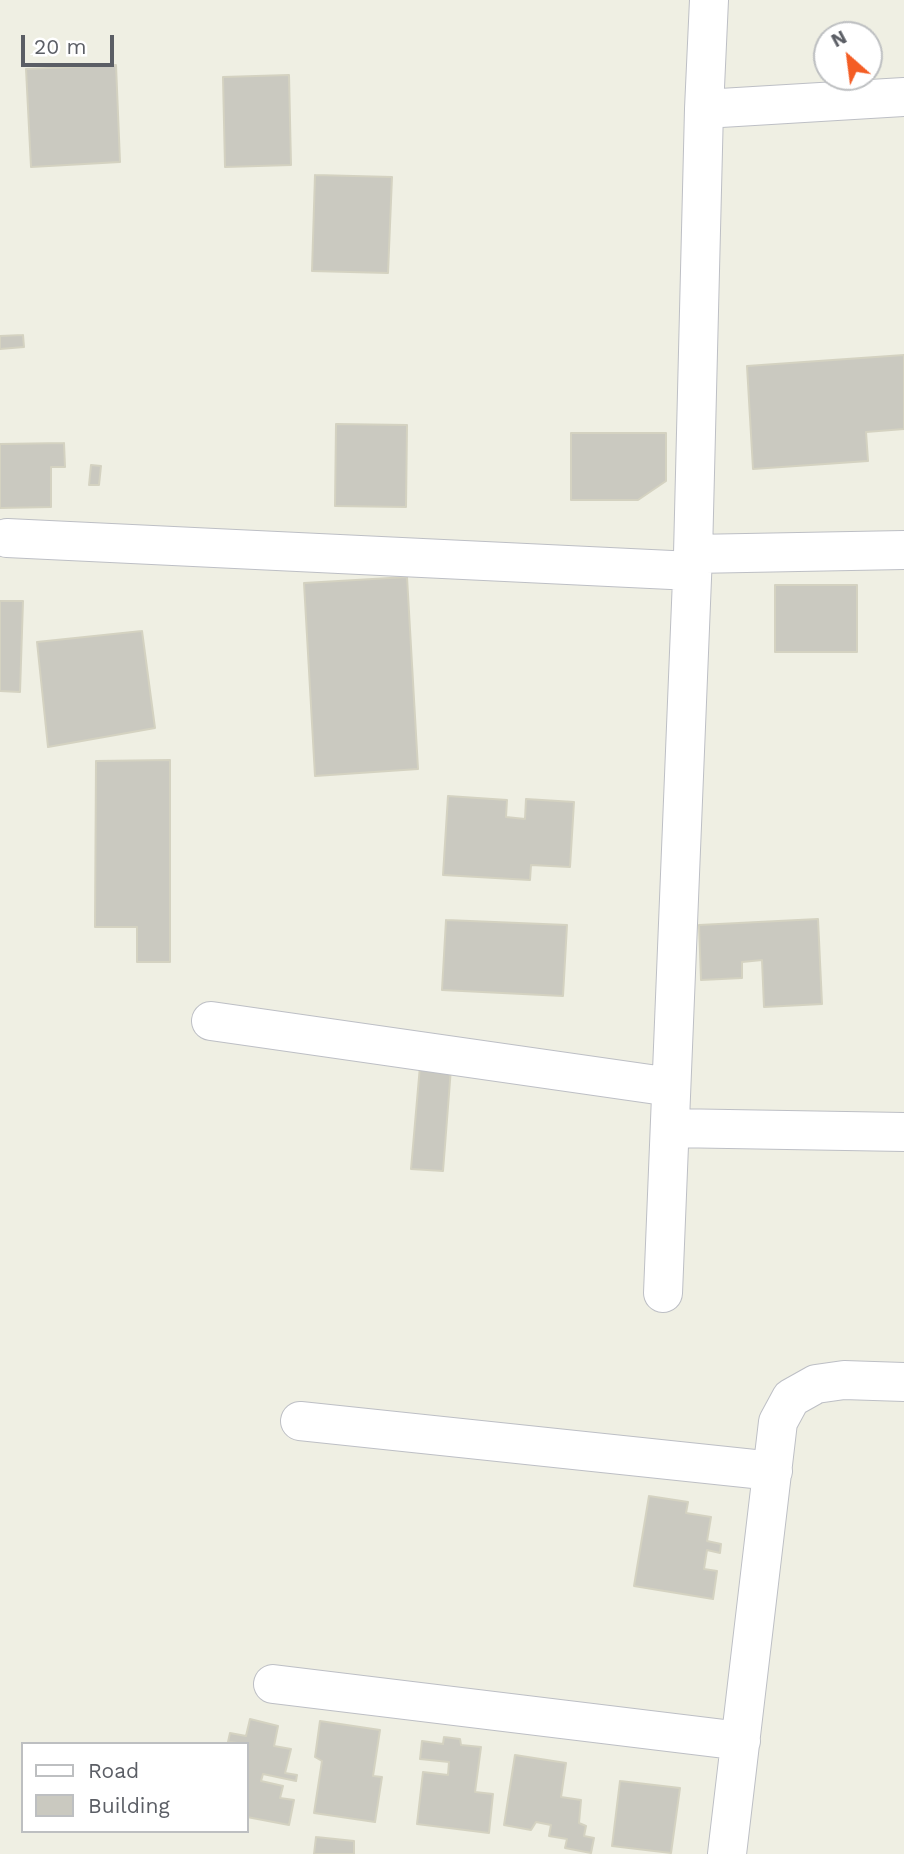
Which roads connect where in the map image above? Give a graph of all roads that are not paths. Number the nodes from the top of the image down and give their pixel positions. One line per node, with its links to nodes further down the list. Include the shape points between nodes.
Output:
1 (709, 0): 3 (street)
2 (904, 97): 3 (street)
3 (704, 108): 6 (street)
4 (7, 538): 6 (street)
5 (904, 550): 6 (street)
6 (692, 562): 8 (street)
7 (211, 1021): 8 (street)
8 (671, 1087): 9 (street)
9 (670, 1128): 10 (street); 11 (street)
10 (904, 1132)
11 (663, 1293)
12 (904, 1382): 14 (street, via 844,1380 816,1384 791,1398 778,1422)
13 (300, 1421): 14 (street)
14 (773, 1471): 16 (street)
15 (273, 1684): 16 (street)
16 (740, 1741): 17 (street)
17 (727, 1854)

